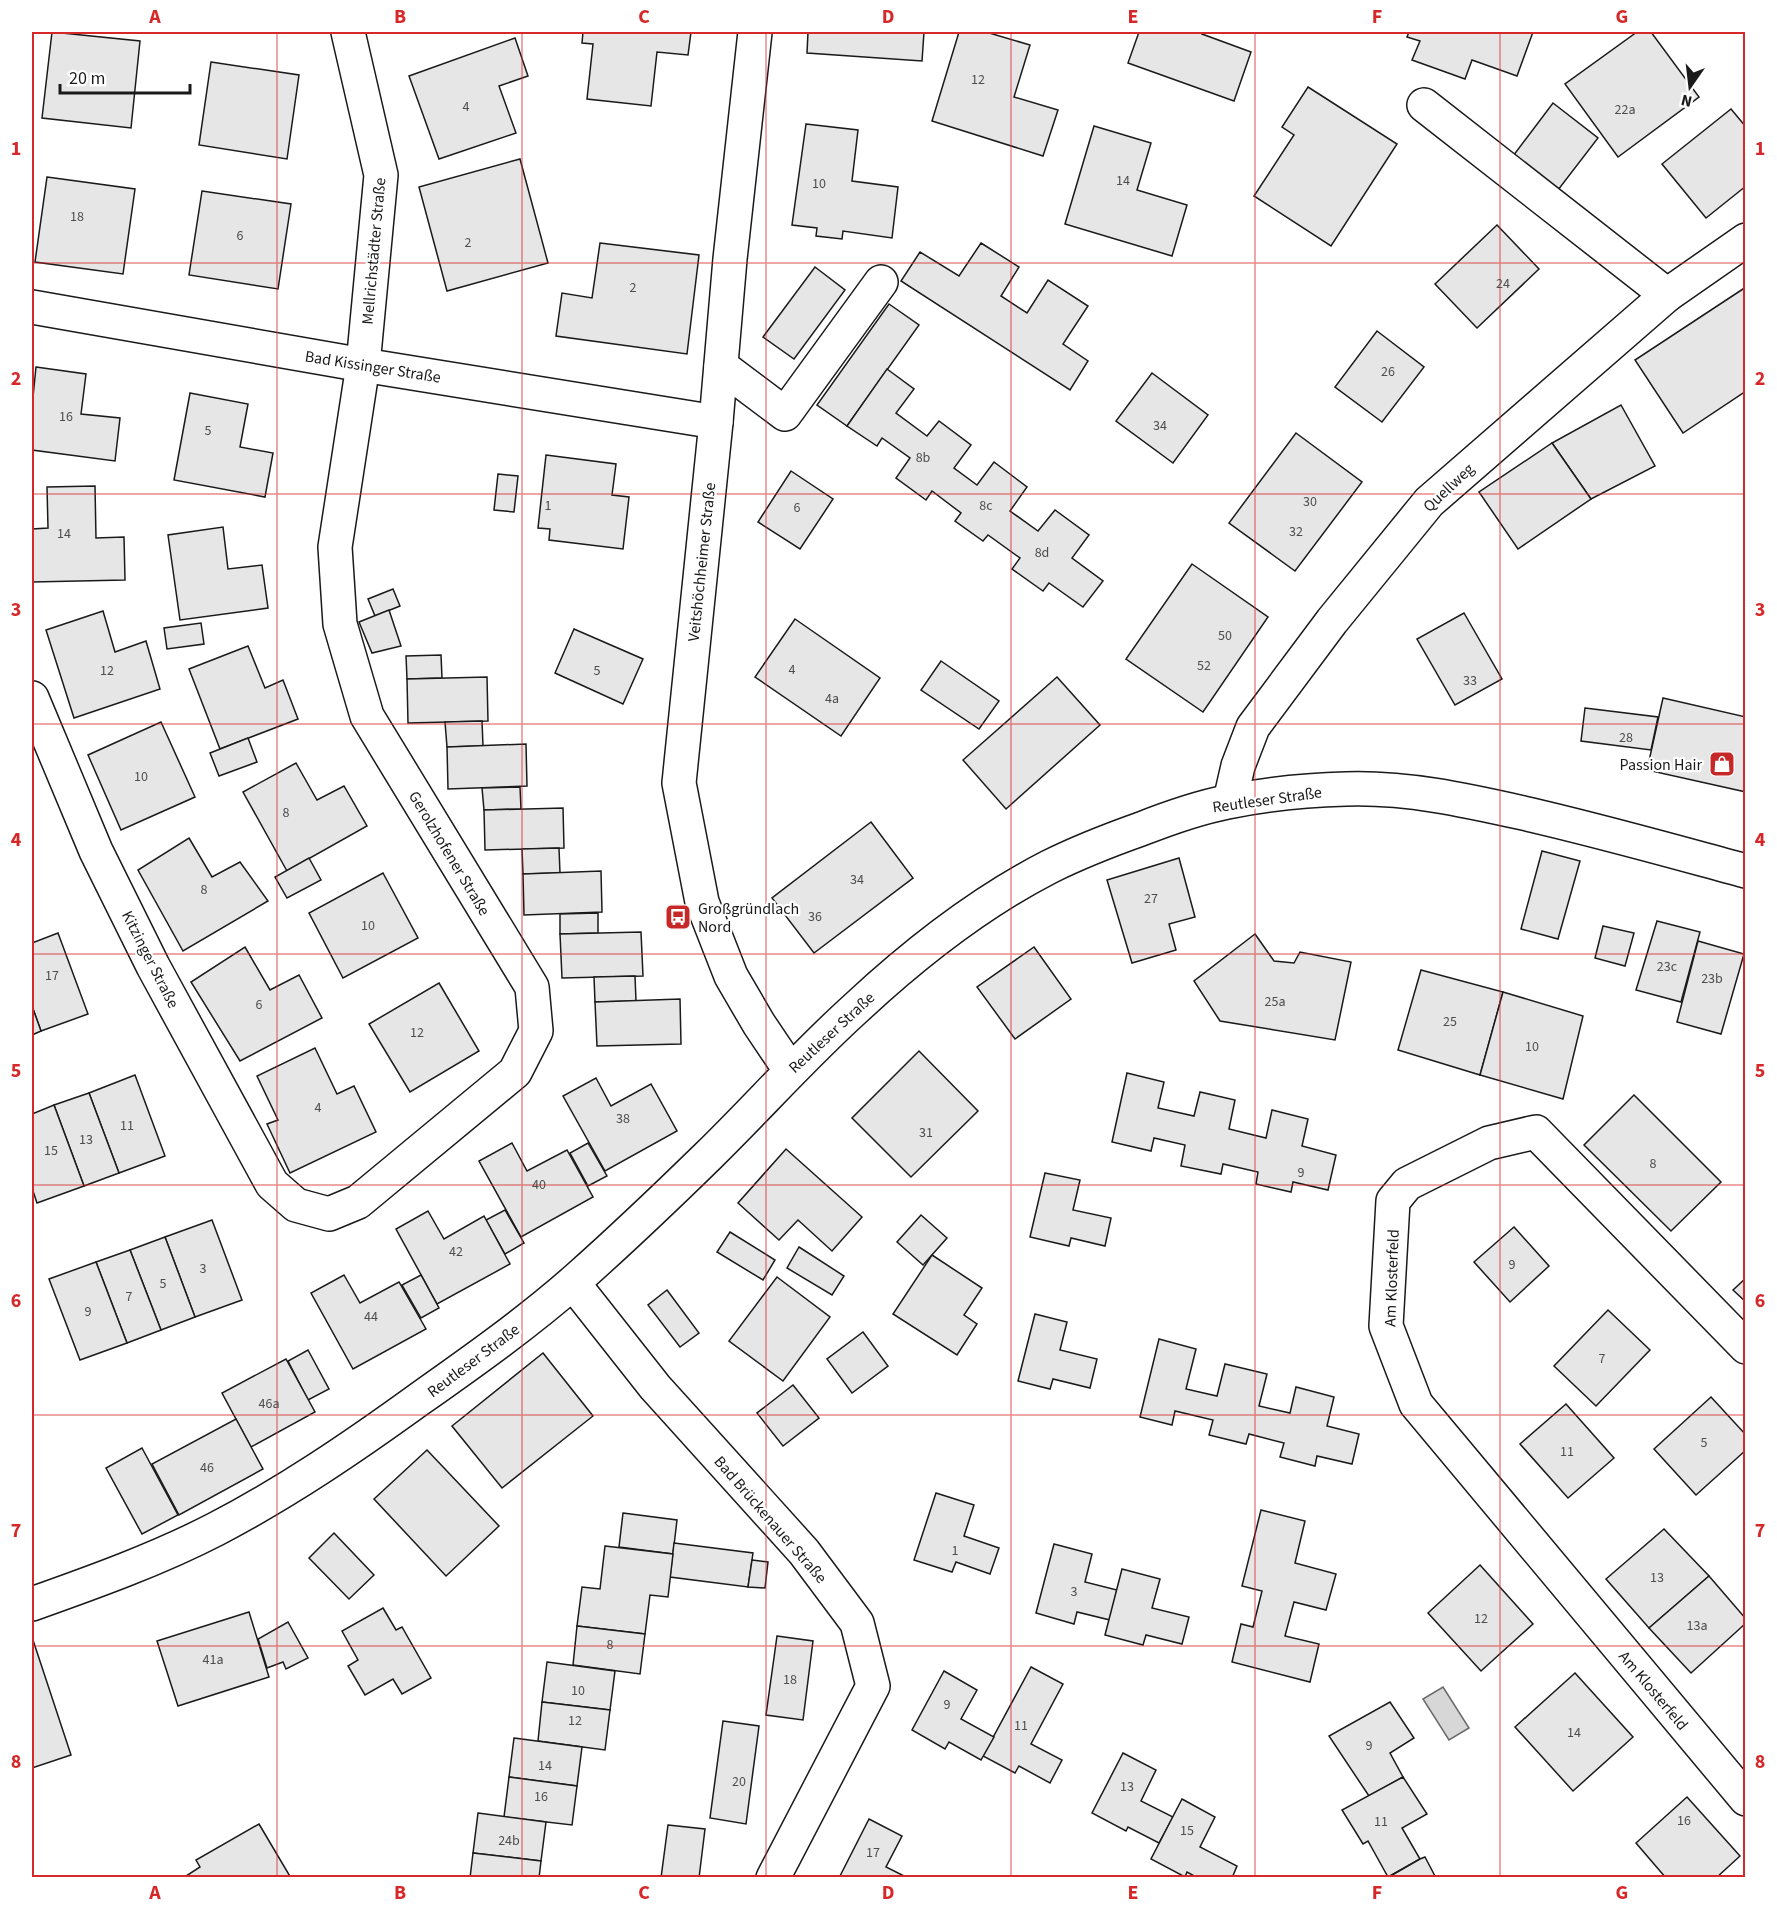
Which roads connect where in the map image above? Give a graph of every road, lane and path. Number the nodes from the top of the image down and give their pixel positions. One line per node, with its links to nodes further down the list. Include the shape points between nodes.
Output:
1 (348, 32): 8 (street, Mellrichstädter Straße, via 381,175)
2 (755, 32): 9 (street, Veitshöchheimer Straße)
3 (1424, 105): 6 (street)
4 (1746, 240): 6 (street, Quellweg)
5 (881, 282): 9 (street, via 785,414)
6 (1667, 296): 12 (street, Quellweg, via 1429,502 1332,621 1253,727)
7 (32, 307): 8 (street, Bad Kissinger Straße)
8 (363, 365): 10 (street, Bad Kissinger Straße); 15 (street, Gerolzhofener Straße, via 335,547 340,624 367,716 532,987 536,1031 515,1072 358,1202 329,1214)
9 (721, 366): 10 (street, Veitshöchheimer Straße)
10 (716, 422): 14 (street, Veitshöchheimer Straße, via 679,783 702,902 731,976)
11 (32, 698): 15 (street, Kitzinger Straße, via 96,851 153,966 272,1184)
12 (1230, 801): 13 (street, Reutleser Straße, via 1344,789 1422,793 1560,822); 14 (street, Reutleser Straße, via 1098,845 1002,894 910,961)
13 (1746, 871)
14 (790, 1070): 16 (street, Reutleser Straße, via 710,1154)
15 (296, 1205)
16 (573, 1283): 18 (street, Reutleser Straße, via 466,1367 273,1498 211,1532); 20 (street, Bad Brückenauer Straße, via 655,1387 804,1552 857,1623 873,1686)
17 (1746, 1347): 19 (street, Am Klosterfeld, via 1536,1132 1490,1143 1407,1184 1393,1201 1386,1326 1416,1404)
18 (32, 1604)
19 (1746, 1799)
20 (773, 1878)

